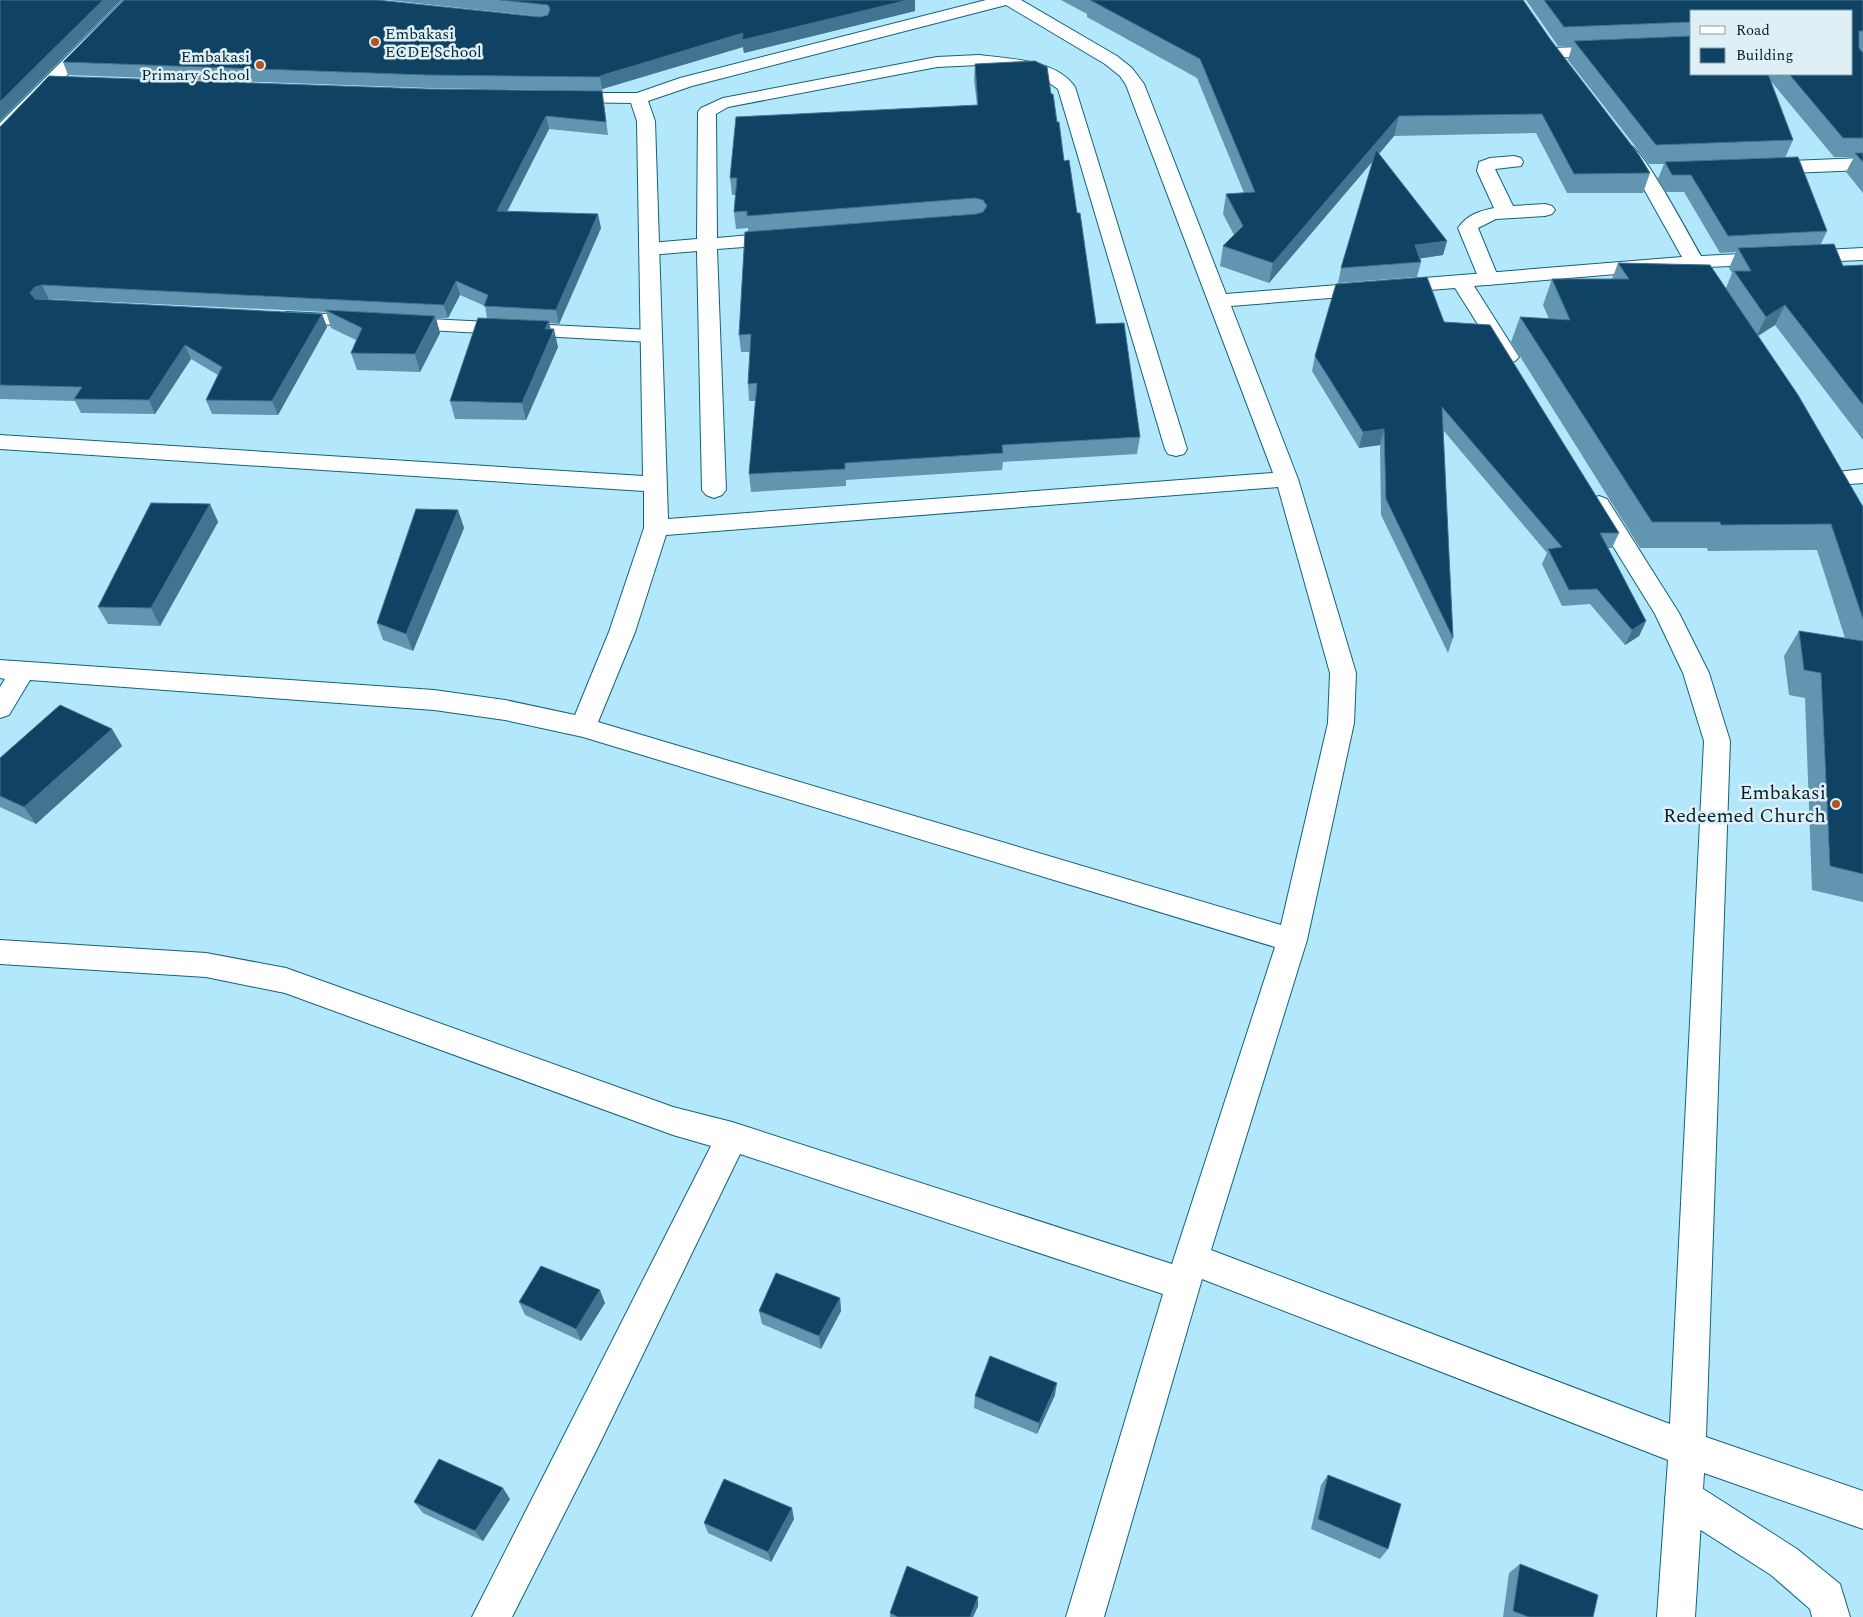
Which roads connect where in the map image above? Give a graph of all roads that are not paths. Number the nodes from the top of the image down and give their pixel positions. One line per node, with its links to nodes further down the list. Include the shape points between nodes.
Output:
1 (132, 0): 6 (street)
2 (1005, 0): 9 (street, via 686,82)
3 (1009, 0): 25 (street, via 1126,72 1134,84)
4 (1626, 50): 5 (street, via 1547,45)
5 (1564, 69)
6 (49, 82): 7 (street); 11 (street)
7 (68, 83)
8 (548, 97): 9 (street)
9 (638, 98): 19 (street, via 646,121)
10 (1612, 132): 21 (street, via 1653,172)
11 (0, 134)
12 (1514, 162): 16 (street, via 1486,166)
13 (1863, 164): 14 (street)
14 (1748, 168)
15 (1544, 210): 16 (street)
16 (1506, 212): 22 (street, via 1472,222 1468,228)
17 (796, 237): 18 (street)
18 (707, 244): 19 (street); 30 (street, via 707,112 723,102 937,62 979,60 1048,74 1066,87); 36 (street)
19 (650, 249): 27 (street)
20 (1863, 254): 21 (street)
21 (1693, 262): 22 (street); 24 (street)
22 (1489, 278): 23 (street)
23 (1461, 281): 25 (street); 28 (street)
24 (1710, 287)
25 (1218, 301): 33 (street)
26 (266, 317): 27 (street)
27 (651, 336): 35 (street)
28 (1523, 381)
29 (0, 442): 35 (street)
30 (1176, 449)
31 (1863, 476): 32 (street)
32 (1837, 478)
33 (1287, 479): 37 (street); 41 (street, via 1343,673 1341,723)
34 (1584, 480): 45 (street, via 1667,613 1696,673 1717,741)
35 (655, 484): 37 (street)
36 (714, 490)
37 (656, 528): 40 (street, via 622,632)
38 (12, 670): 39 (street); 40 (street, via 434,700 505,710)
39 (0, 708)
40 (583, 727): 41 (street)
41 (1292, 940): 44 (street)
42 (0, 952): 43 (street, via 206,965 286,981 673,1121)
43 (732, 1137): 44 (street); 48 (street)
44 (1187, 1271): 45 (street); 49 (street)
45 (1687, 1449): 46 (street); 47 (street)
46 (1684, 1498): 50 (street); 51 (street, via 1784,1562 1826,1598)
47 (1863, 1510)
48 (491, 1617)
49 (1085, 1617)
50 (1676, 1617)
51 (1831, 1617)

